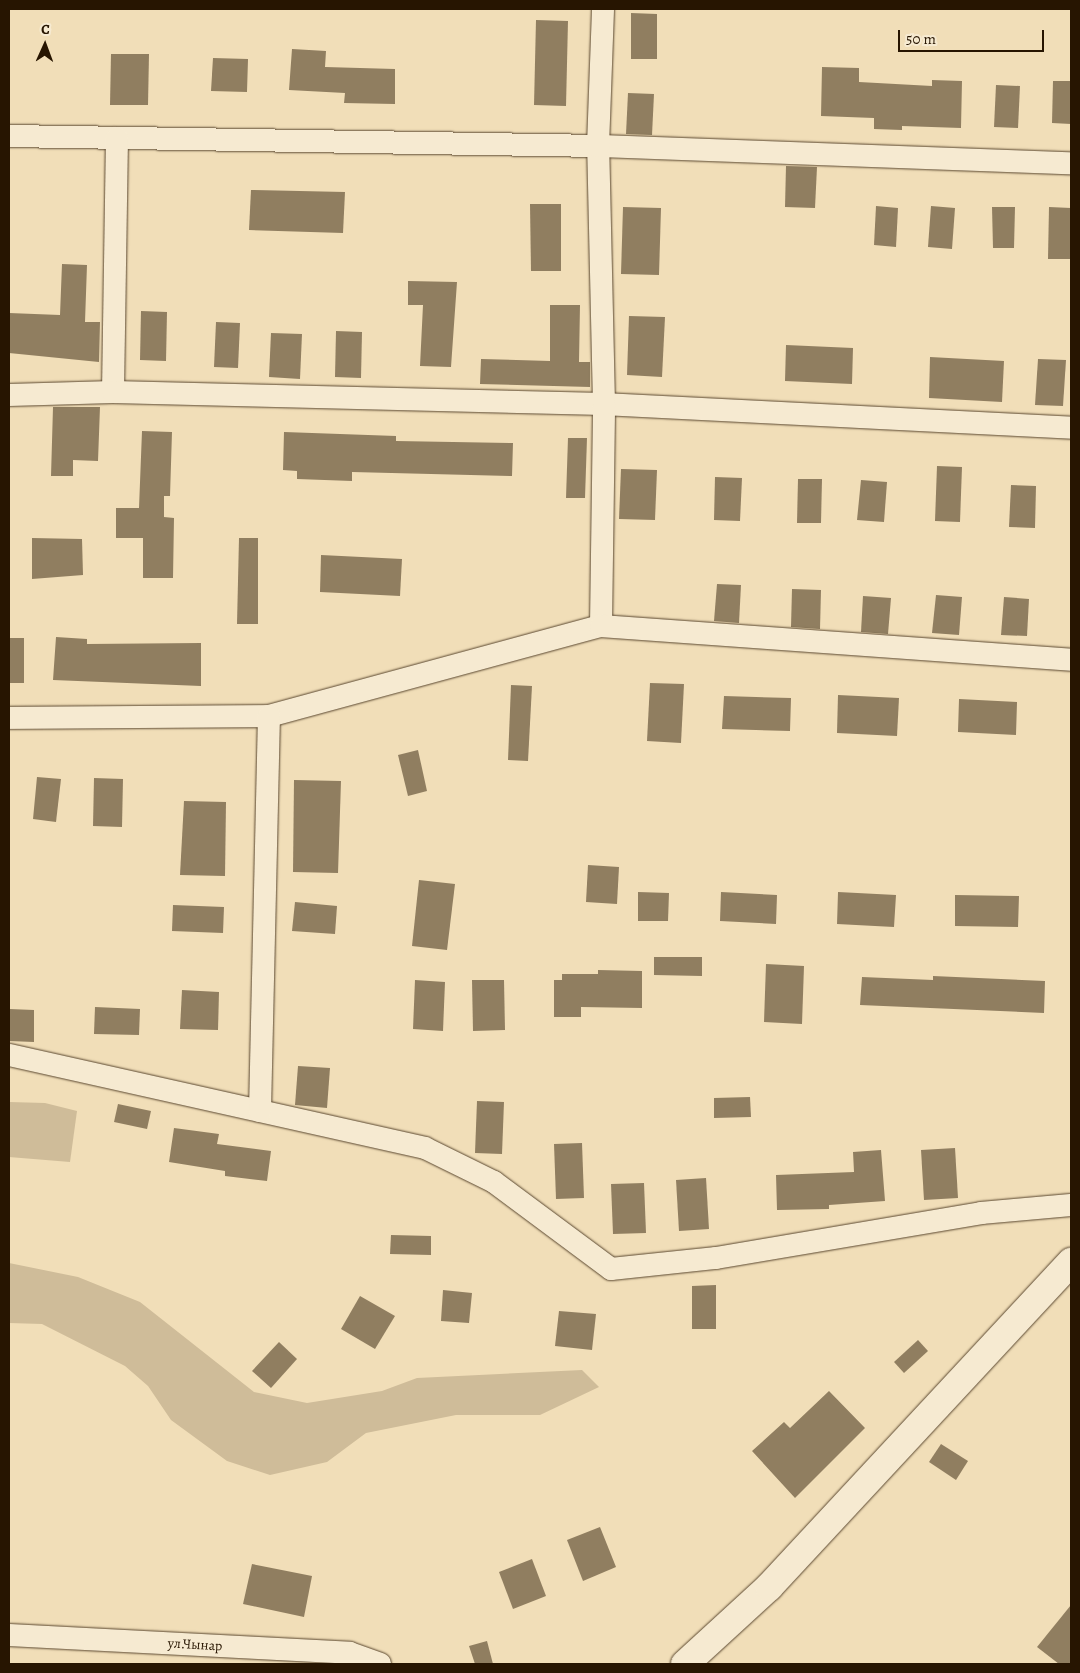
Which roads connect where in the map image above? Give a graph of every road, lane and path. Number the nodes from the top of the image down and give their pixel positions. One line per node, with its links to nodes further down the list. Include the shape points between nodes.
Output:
1 (603, 9): 4 (street)
2 (9, 136): 3 (street)
3 (117, 138): 4 (street); 6 (street)
4 (598, 146): 5 (street); 8 (street)
5 (1071, 162)
6 (113, 392): 7 (street); 8 (street)
7 (9, 395)
8 (604, 404): 9 (street); 10 (street)
9 (1071, 428)
10 (601, 626): 11 (street); 12 (street)
11 (1071, 660)
12 (269, 716): 13 (street); 15 (street)
13 (9, 718)
14 (9, 1055): 15 (street)
15 (260, 1111): 16 (street, via 425,1148 494,1182 611,1269 716,1258 981,1213)
16 (1071, 1205)
17 (1071, 1262): 20 (street, via 769,1586)
18 (9, 1635): 19 (street, ул.Чынар, via 350,1653)
19 (380, 1664)
20 (685, 1664)

